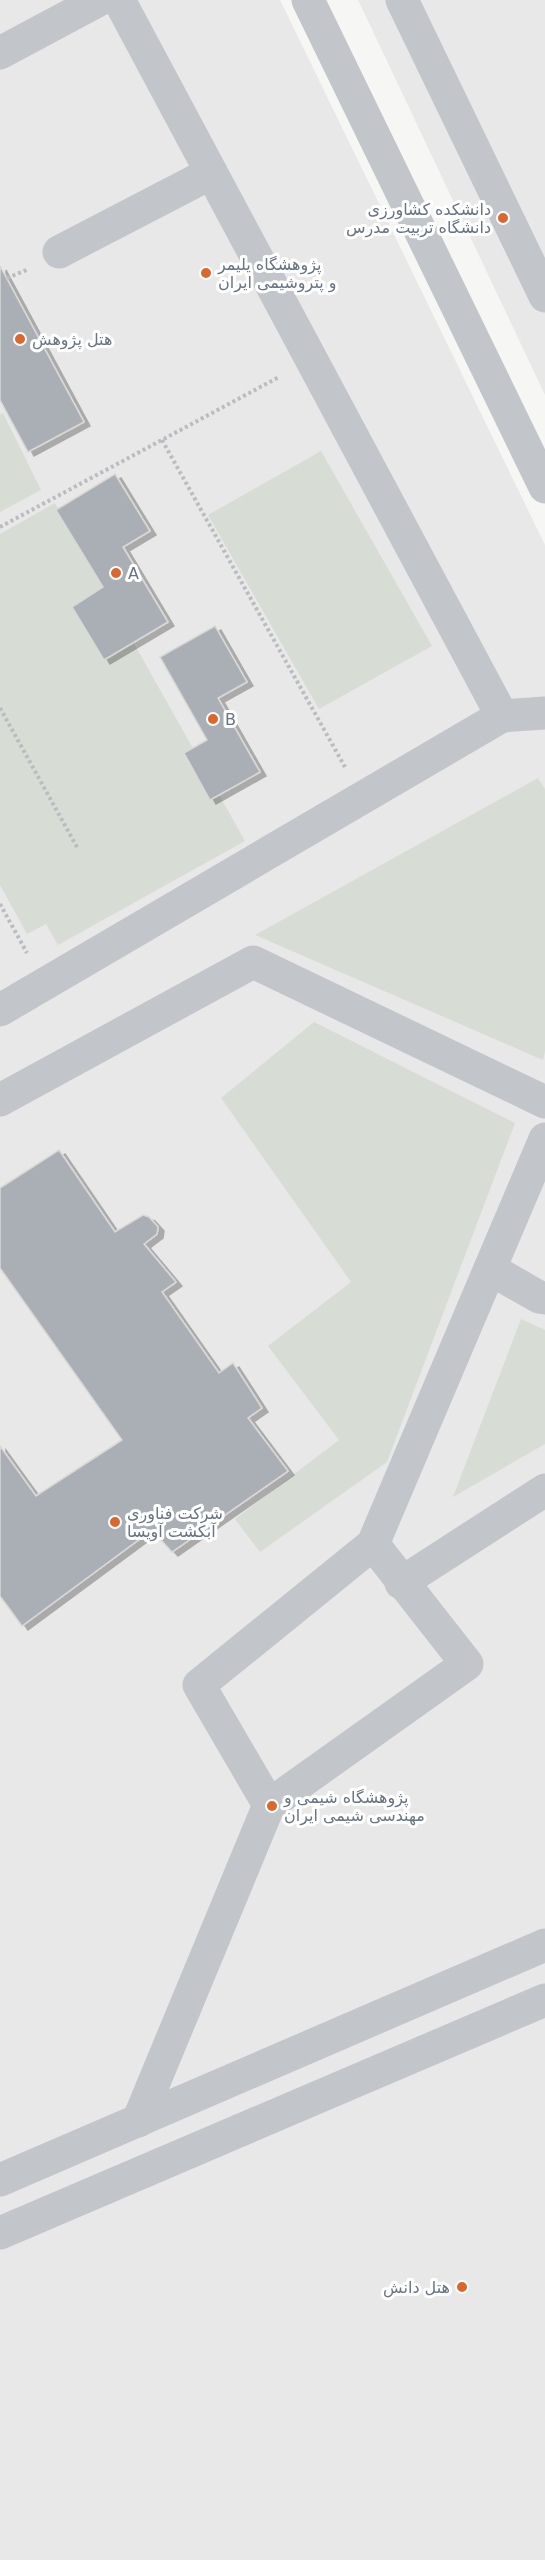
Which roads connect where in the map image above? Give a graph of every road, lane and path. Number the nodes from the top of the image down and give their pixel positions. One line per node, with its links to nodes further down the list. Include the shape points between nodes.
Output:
1 (99, 0): 5 (street)
2 (119, 0): 6 (street)
3 (308, 0): 13 (street)
4 (402, 0): 10 (street)
5 (0, 53)
6 (211, 172): 7 (street); 11 (street)
7 (59, 252)
8 (23, 272): 9 (path)
9 (7, 278)
10 (545, 296)
11 (312, 360): 12 (path); 17 (street)
12 (162, 440): 14 (path); 18 (path)
13 (545, 487)
14 (0, 527)
15 (0, 708): 19 (path)
16 (545, 713): 17 (street)
17 (502, 716): 18 (street)
18 (362, 798): 21 (street)
19 (78, 849)
20 (0, 904): 21 (path)
21 (44, 985): 22 (street)
22 (0, 1010)
23 (0, 1100): 24 (street, via 253,962)
24 (545, 1101)
25 (545, 1139): 26 (street)
26 (490, 1269): 27 (street); 29 (street)
27 (545, 1298)
28 (545, 1491): 30 (street)
29 (373, 1544): 30 (street); 31 (street, via 199,1685)
30 (401, 1583): 31 (street, via 467,1664)
31 (269, 1805): 34 (street)
32 (545, 1945): 34 (street)
33 (545, 2000): 36 (street)
34 (138, 2121): 35 (street)
35 (0, 2180)
36 (0, 2233)

